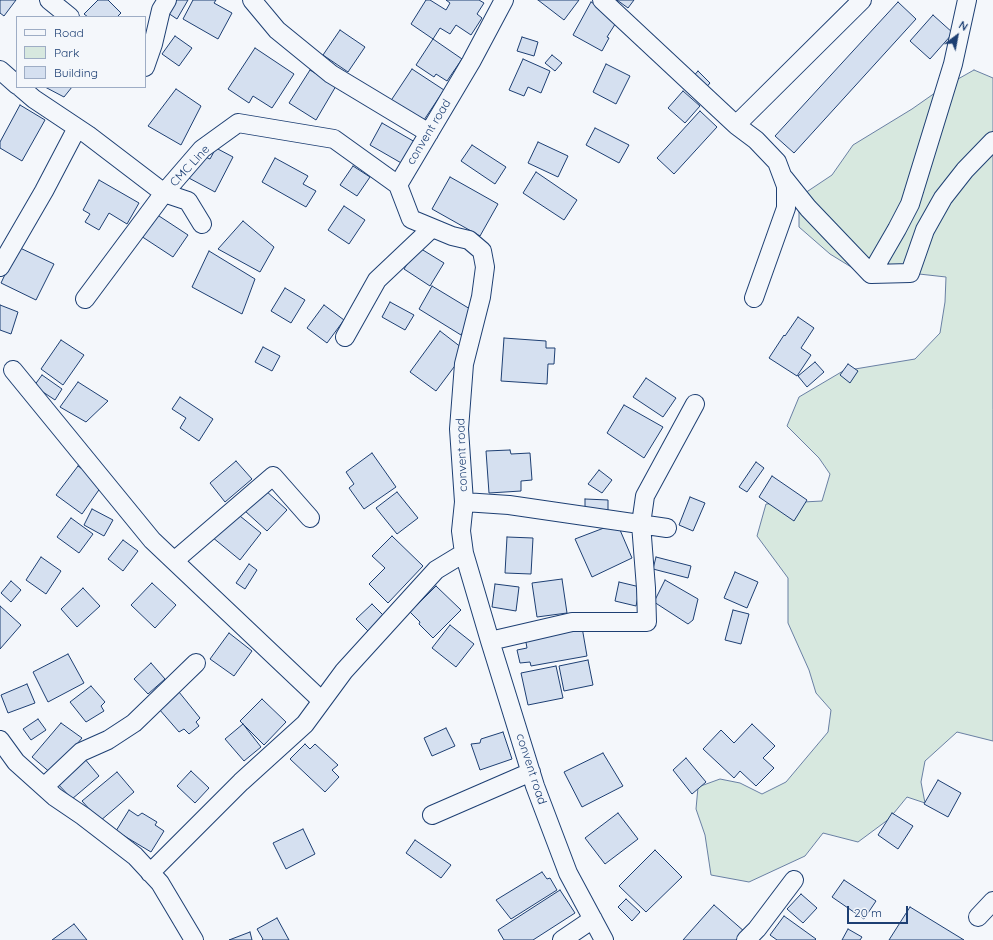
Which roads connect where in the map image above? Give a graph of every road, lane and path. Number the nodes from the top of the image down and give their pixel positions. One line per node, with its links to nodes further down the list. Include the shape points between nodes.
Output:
1 (49, 0): 8 (street)
2 (167, 0): 9 (street, via 161,10)
3 (252, 0): 15 (street, via 277,30 331,74)
4 (503, 0): 15 (street, convent road, via 471,62)
5 (602, 0): 13 (street)
6 (862, 0): 13 (street)
7 (967, 0): 23 (street, via 953,64 910,204)
8 (69, 16)
9 (146, 64)
10 (0, 70): 11 (street)
11 (16, 83)
12 (21, 88): 14 (street)
13 (736, 125): 17 (street, via 756,140 777,162)
14 (77, 128): 19 (street); 22 (street)
15 (429, 133): 18 (street, convent road)
16 (993, 141): 23 (street, via 943,198 925,230 910,273)
17 (783, 177): 23 (street, via 808,208); 24 (street, via 786,186 786,208)
18 (398, 184): 19 (street, CMC Line, via 334,139 238,123 202,149); 21 (street, convent road, via 411,219)
19 (164, 193): 20 (street, via 188,200); 25 (street, CMC Line)
20 (202, 224)
21 (432, 228): 26 (street, via 376,280); 29 (street, convent road, via 469,240 482,251 485,267 481,297 464,364 459,429)
22 (0, 266)
23 (871, 274)
24 (754, 298)
25 (85, 299)
26 (345, 337)
27 (13, 370): 34 (street, via 152,540)
28 (695, 404): 31 (street, via 645,496)
29 (464, 502): 31 (street, via 510,505); 33 (street, convent road)
30 (310, 518): 34 (street, via 273,476)
31 (641, 524): 32 (street); 35 (street, via 647,622 572,622)
32 (667, 528)
33 (464, 553): 35 (street, convent road); 37 (street, via 436,570 344,670)
34 (174, 561): 37 (street)
35 (490, 641): 39 (street, convent road)
36 (196, 663): 40 (street, via 134,723 108,740 81,752)
37 (322, 701): 42 (street, via 305,724 241,782)
38 (0, 740): 40 (street, via 16,762)
39 (531, 772): 41 (street); 46 (street, convent road, via 568,873)
40 (44, 787): 42 (street, via 135,856)
41 (432, 815)
42 (150, 873): 47 (street, via 160,884)
43 (794, 880): 50 (street)
44 (993, 901): 45 (street)
45 (978, 917)
46 (593, 919): 48 (street); 49 (street, convent road)
47 (194, 940)
48 (562, 940)
49 (604, 940)
50 (746, 940)

